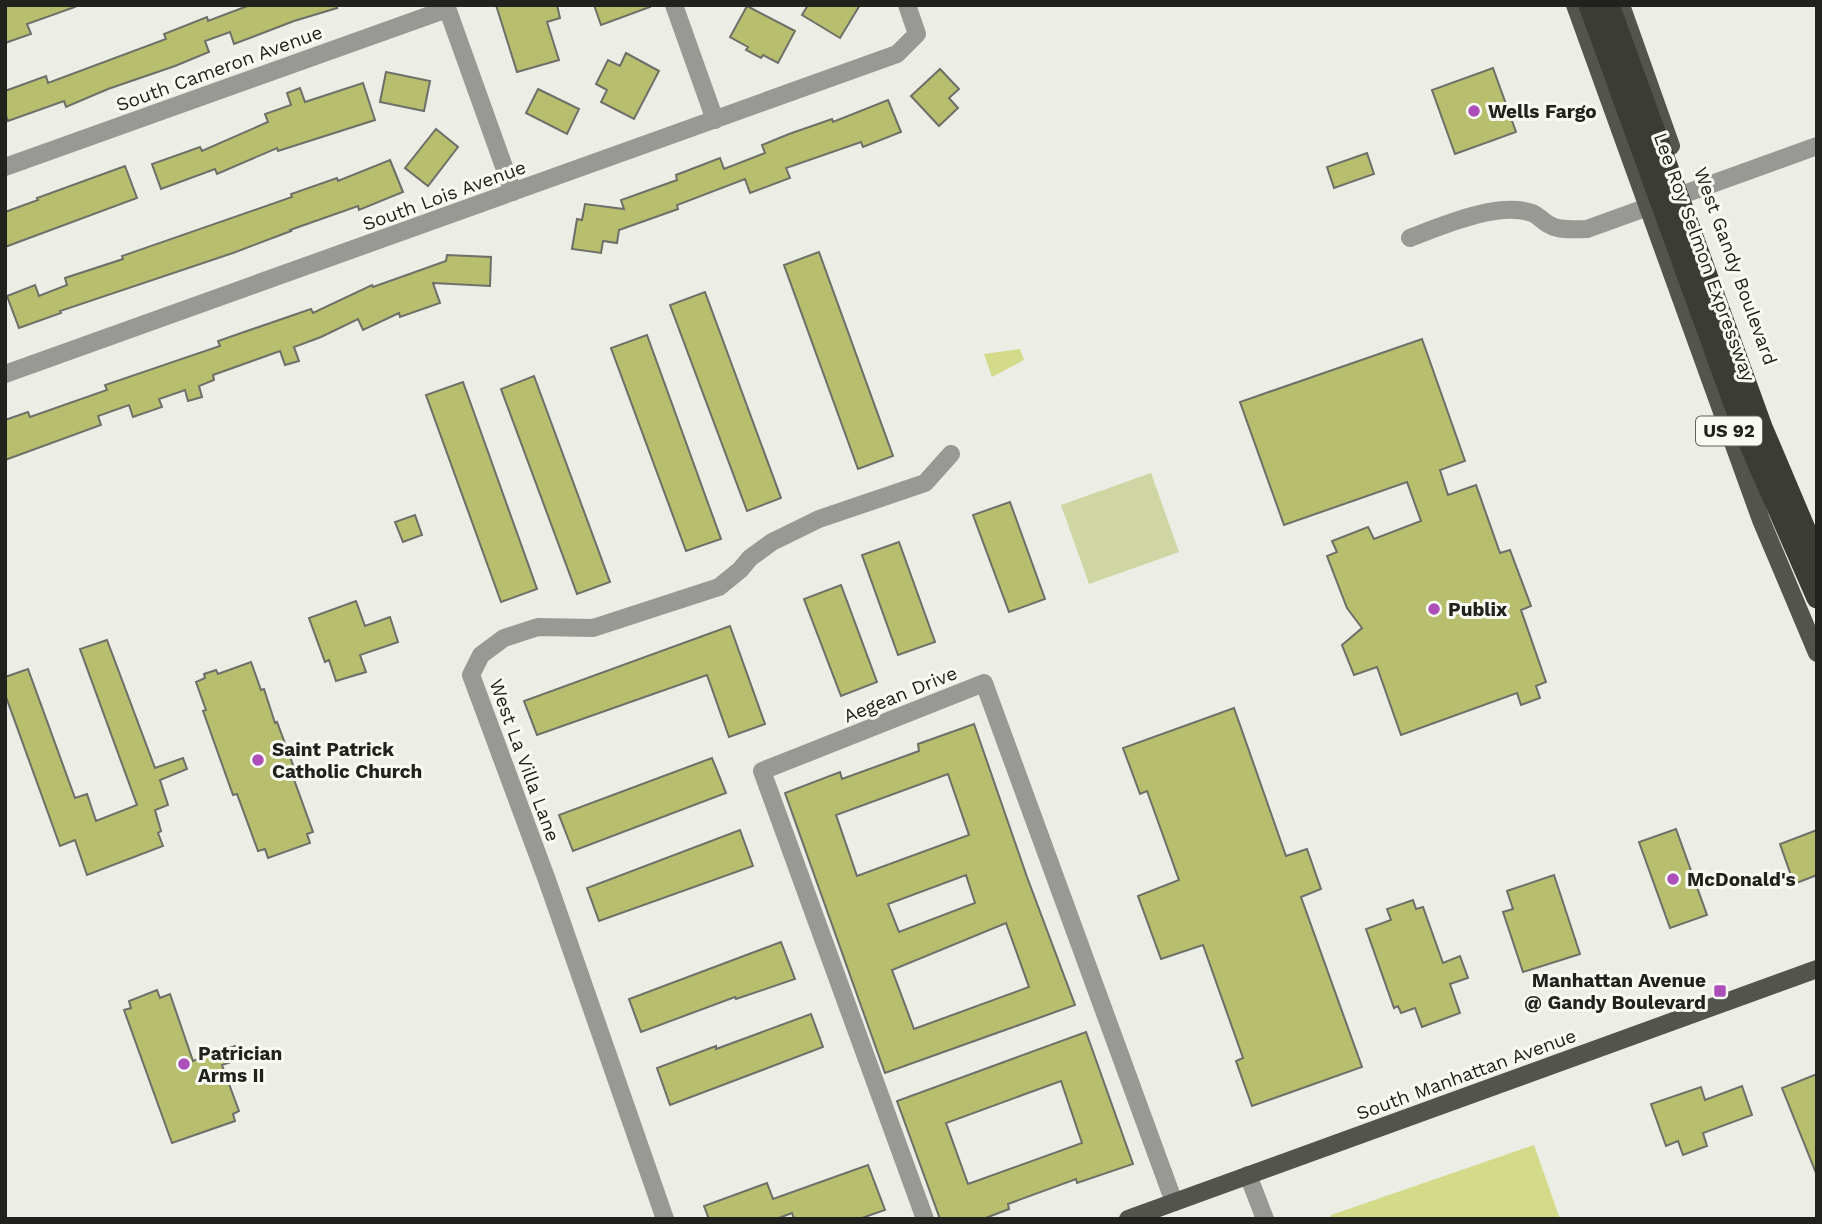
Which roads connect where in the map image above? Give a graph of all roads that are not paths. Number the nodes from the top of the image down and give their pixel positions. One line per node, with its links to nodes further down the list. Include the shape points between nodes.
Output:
1 (674, 5): 8 (street)
2 (907, 5): 8 (street, South Lois Avenue, via 917,34 897,54)
3 (1575, 5): 13 (main road, US 92)
4 (1588, 5): 12 (main road, via 1640,155 1659,179); 21 (highway, Lee Roy Selmon Expressway, bridge, via 1745,434)
5 (1609, 5): 20 (highway, Lee Roy Selmon Expressway, bridge, via 1762,427)
6 (1621, 5): 12 (main road, West Gandy Boulevard / US 92)
7 (446, 7): 10 (street, South Cameron Avenue); 11 (street)
8 (715, 120): 11 (street, South Lois Avenue)
9 (1817, 146): 12 (street)
10 (5, 167)
11 (513, 192): 15 (street, South Lois Avenue)
12 (1688, 193): 13 (street); 16 (main road, West Gandy Boulevard / US 92)
13 (1648, 206): 14 (street, via 1587,229 1552,228 1533,213 1519,211 1463,219); 16 (main road, via 1680,222 1700,256 1752,400); 18 (main road, US 92)
14 (1410, 238)
15 (5, 374)
16 (1768, 418): 19 (main road, West Gandy Boulevard / US 92)
17 (951, 454): 27 (street, West La Villa Lane, via 925,483 819,519 772,542 719,587 593,628 538,627 504,638 481,655 471,675)
18 (1745, 476): 22 (main road, via 1759,489); 23 (main road, US 92)
19 (1817, 540)
20 (1817, 557)
21 (1817, 598)
22 (1817, 630)
23 (1817, 653)
24 (1817, 969): 25 (main road, South Manhattan Avenue)
25 (1248, 1175): 26 (main road, South Manhattan Avenue); 30 (street)
26 (1174, 1202): 28 (street, Aegean Drive, via 984,683 762,771); 29 (main road, South Manhattan Avenue)
27 (665, 1219)
28 (925, 1219)
29 (1128, 1219)
30 (1265, 1219)

